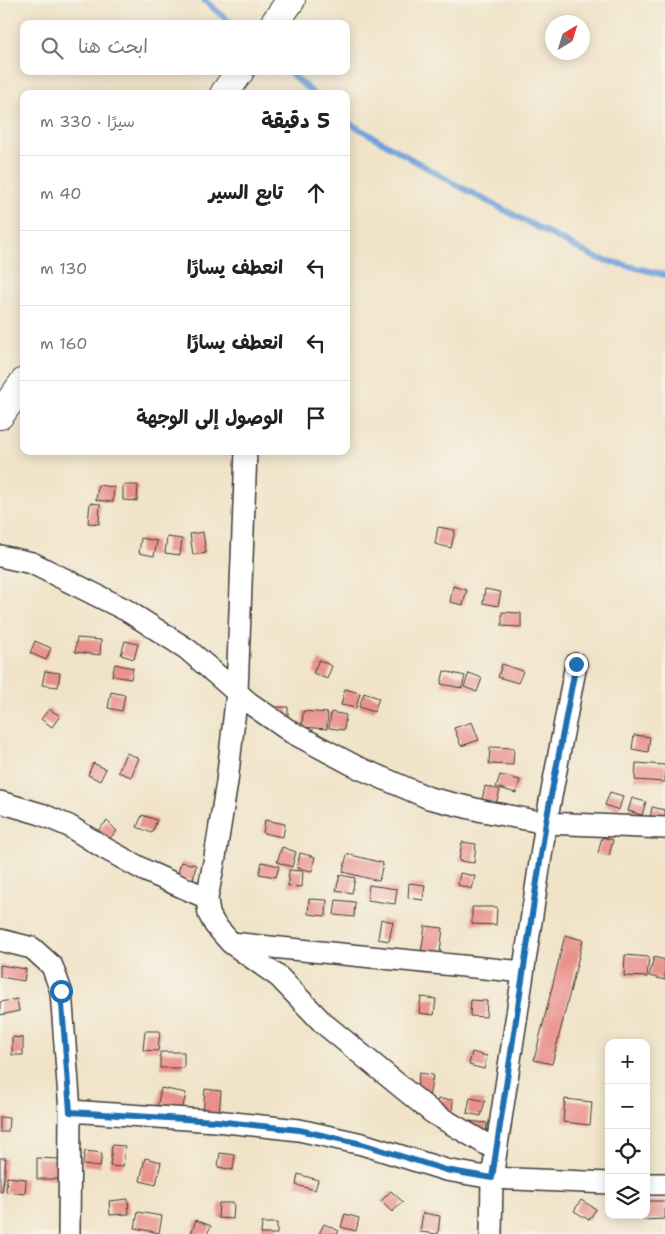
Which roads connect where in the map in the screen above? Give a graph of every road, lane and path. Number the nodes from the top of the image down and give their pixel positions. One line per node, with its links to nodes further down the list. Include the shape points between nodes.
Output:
1 (291, 0): 2 (highway)
2 (277, 20)
3 (237, 75): 4 (highway)
4 (227, 90)
5 (20, 388): 6 (highway)
6 (0, 416)
7 (246, 455): 10 (street)
8 (0, 556): 10 (street, via 32,563 126,610 187,649)
9 (576, 664): 12 (street)
10 (237, 692): 12 (street, via 291,732 357,767 429,798 482,812); 14 (street, via 227,782)
11 (0, 802): 14 (street, via 68,826 146,871)
12 (546, 822): 13 (street); 17 (street)
13 (665, 828)
14 (207, 898): 16 (street, via 215,925)
15 (0, 940): 18 (street, via 32,948 52,966 61,991)
16 (231, 943): 17 (street); 19 (street, via 279,977 323,1023 433,1113)
17 (523, 972): 19 (street)
18 (70, 1112): 20 (street, via 299,1130 362,1144 446,1170); 24 (street)
19 (496, 1150): 20 (street)
20 (492, 1178): 21 (street); 25 (street)
21 (605, 1182)
22 (650, 1184): 23 (street)
23 (665, 1184)
24 (69, 1234)
25 (491, 1234)

